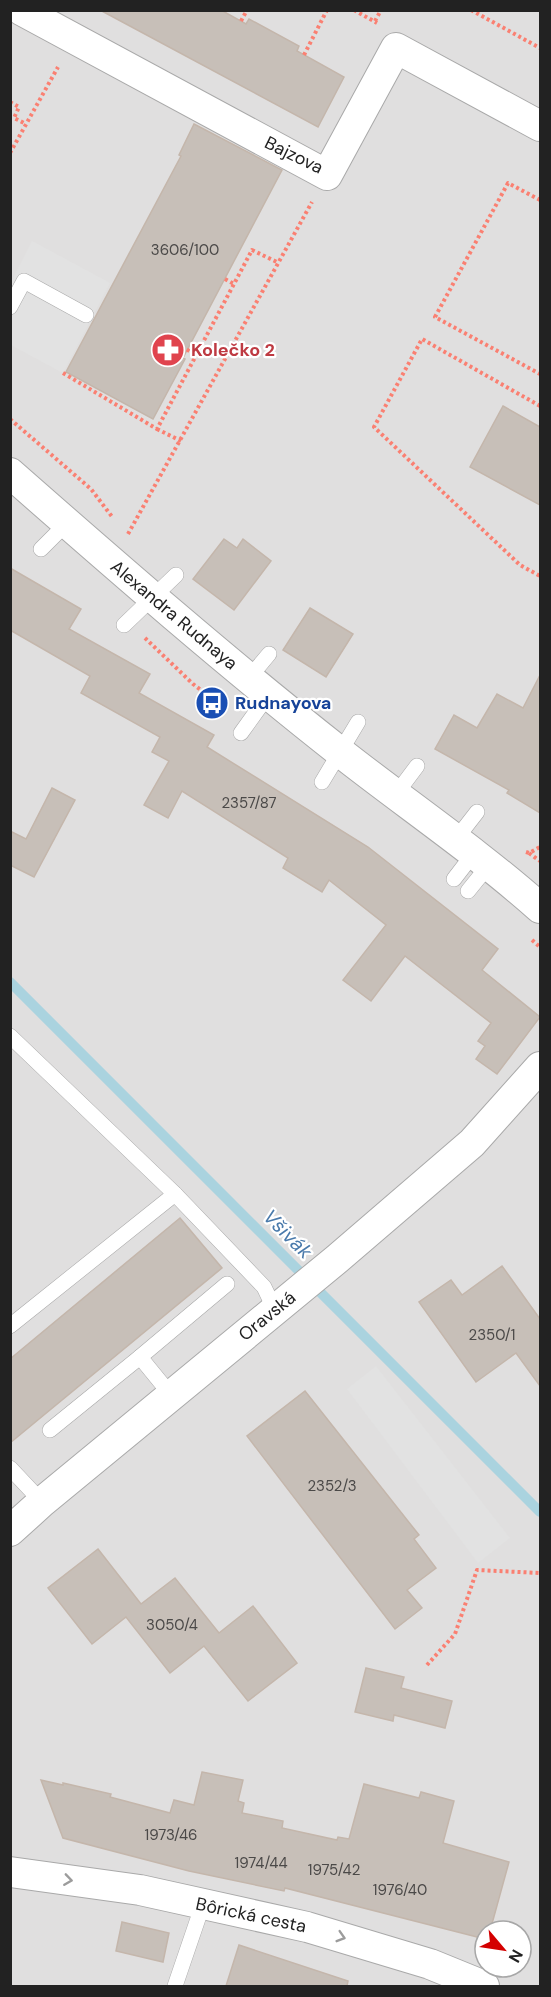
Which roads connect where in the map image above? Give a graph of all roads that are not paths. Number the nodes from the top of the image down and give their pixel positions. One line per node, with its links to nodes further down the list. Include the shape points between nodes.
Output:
1 (21, 10): 2 (street, Bajzova, via 327,175 396,48)
2 (540, 126)
3 (10, 307): 4 (lane, via 24,281)
4 (86, 315)
5 (10, 472): 6 (street, Alexandra Rudnaya)
6 (68, 523): 7 (lane); 9 (street, Alexandra Rudnaya)
7 (41, 549)
8 (176, 575): 9 (lane)
9 (153, 597): 10 (lane); 12 (street, Alexandra Rudnaya)
10 (124, 626)
11 (269, 654): 12 (lane)
12 (259, 686): 14 (lane); 15 (street, Alexandra Rudnaya)
13 (358, 722): 15 (lane)
14 (241, 733)
15 (340, 752): 17 (lane); 18 (street, Alexandra Rudnaya)
16 (417, 766): 18 (lane)
17 (322, 782)
18 (396, 795): 20 (street, Alexandra Rudnaya)
19 (477, 812): 20 (lane)
20 (473, 852): 21 (lane); 22 (lane); 23 (street, Alexandra Rudnaya)
21 (454, 879)
22 (468, 891)
23 (540, 905)
24 (10, 1036): 26 (lane)
25 (540, 1067): 28 (street, Oravská, via 472,1143)
26 (175, 1194): 28 (lane, via 264,1287); 29 (lane)
27 (227, 1284): 30 (lane)
28 (275, 1310): 31 (street, Oravská)
29 (10, 1326)
30 (140, 1357): 31 (lane); 32 (lane)
31 (171, 1395): 34 (street, Oravská)
32 (50, 1430)
33 (10, 1468): 34 (lane)
34 (42, 1502): 35 (street, Oravská)
35 (10, 1531)
36 (10, 1872): 37 (street, Bôrická cesta, one-way to 37, via 140,1890)
37 (203, 1904): 38 (lane); 39 (street, Bôrická cesta, one-way to 39, via 307,1927 430,1964)
38 (175, 1986)
39 (484, 1986)

